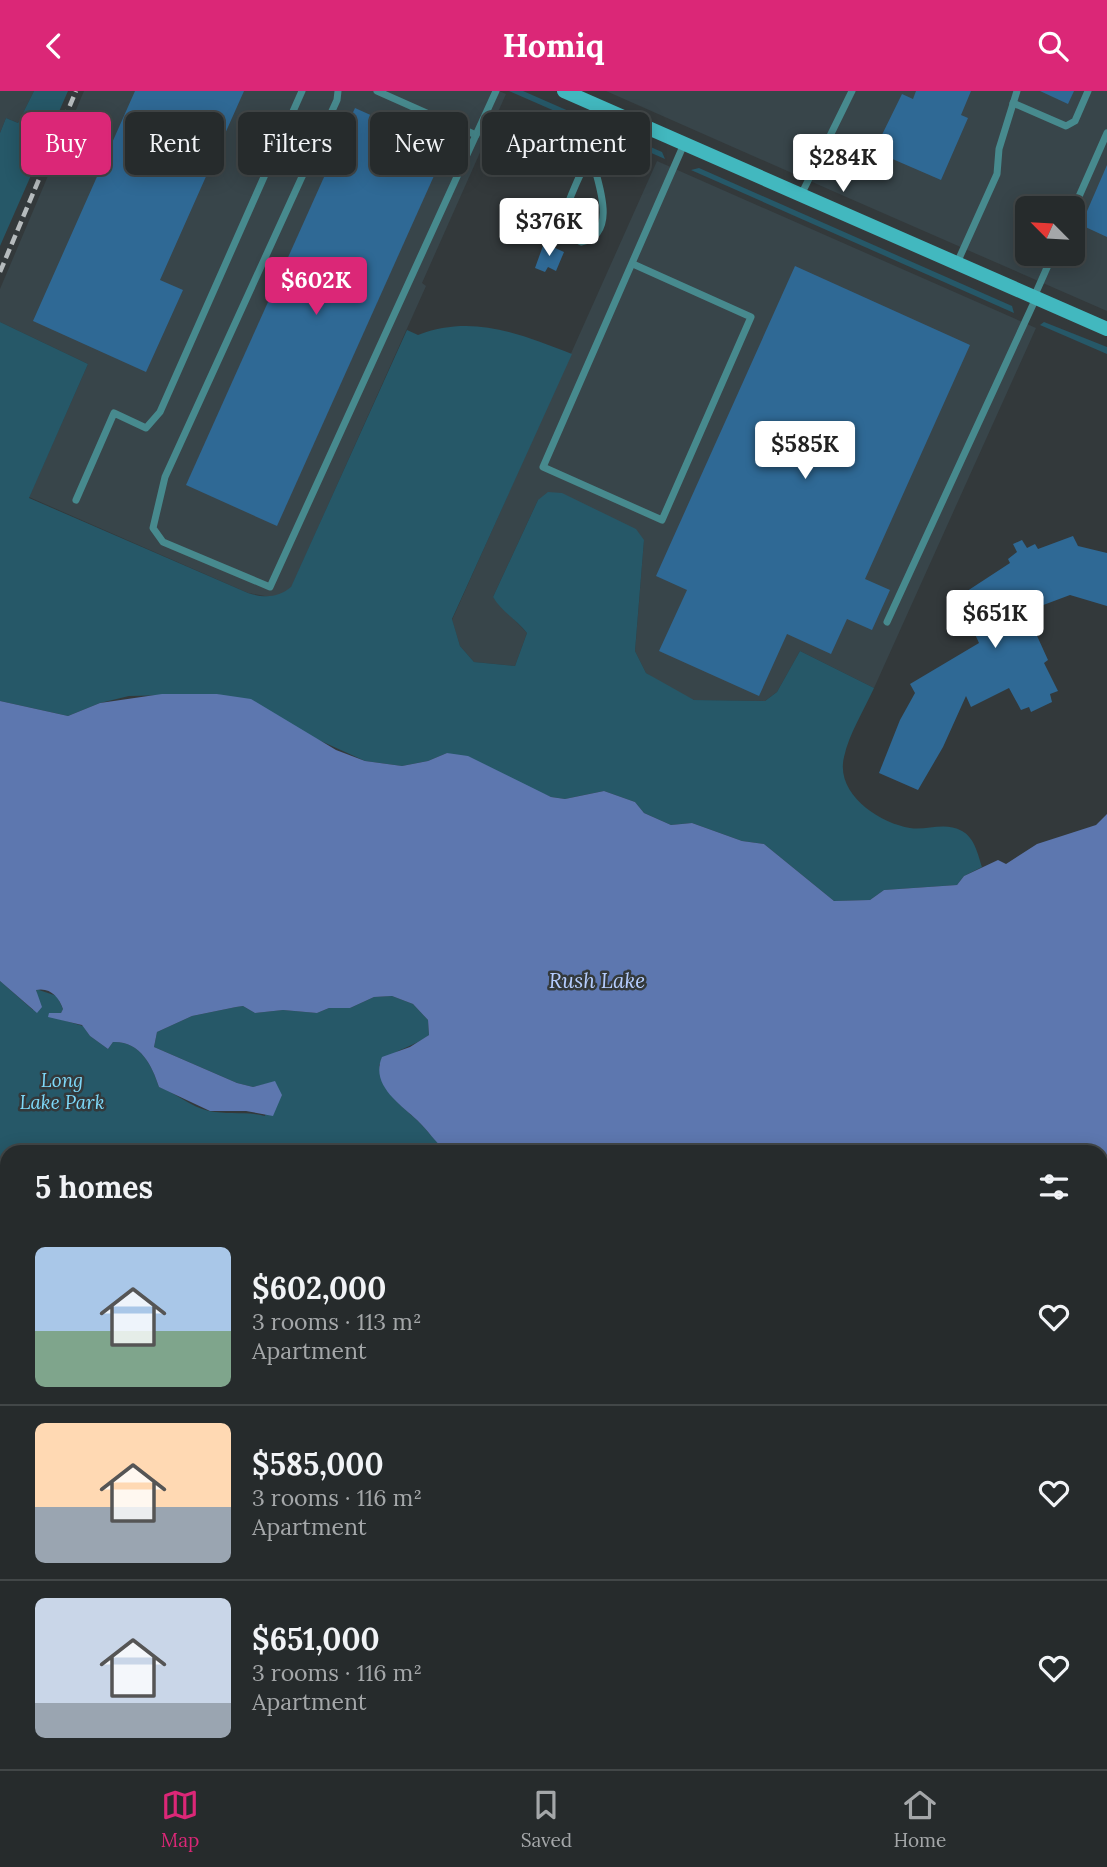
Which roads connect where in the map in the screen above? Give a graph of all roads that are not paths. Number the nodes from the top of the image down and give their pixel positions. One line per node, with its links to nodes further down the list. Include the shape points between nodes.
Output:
1 (302, 91): 23 (lane, via 160,412 146,428 114,413)
2 (338, 91): 13 (lane, via 165,477 154,517 153,528 163,542 270,587)
3 (377, 91): 13 (lane)
4 (496, 91): 13 (lane)
5 (564, 91): 10 (street)
6 (852, 91): 16 (lane)
7 (1017, 91): 9 (lane)
8 (1088, 91): 9 (lane, via 1074,121 1066,126)
9 (1013, 103): 18 (lane, via 999,149 997,174)
10 (611, 112)
11 (650, 129): 14 (street)
12 (1107, 133): 17 (lane)
13 (477, 135)
14 (684, 144): 16 (street); 19 (lane)
15 (591, 155): 15 (lane, via 561,225 567,237 581,242 596,235 604,208)
16 (801, 195): 18 (street)
17 (1079, 196)
18 (957, 263): 21 (street)
19 (633, 264): 19 (lane, via 543,467 662,520 751,317)
20 (1048, 266): 21 (lane)
21 (1035, 297): 22 (street); 24 (lane)
22 (1107, 329)
23 (76, 500)
24 (887, 622)

